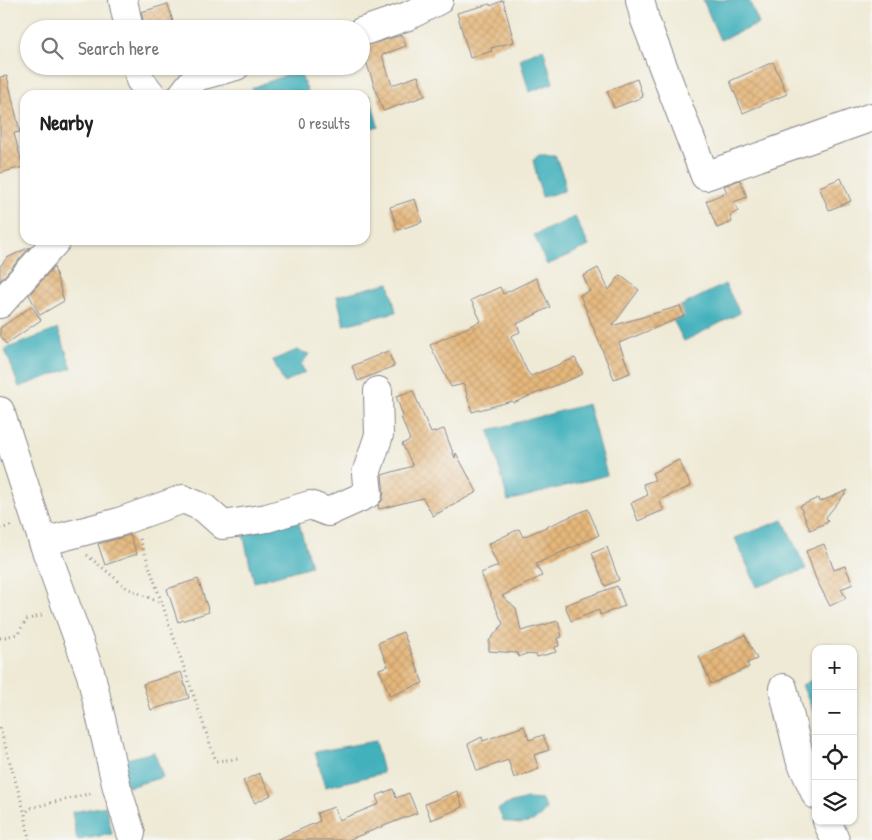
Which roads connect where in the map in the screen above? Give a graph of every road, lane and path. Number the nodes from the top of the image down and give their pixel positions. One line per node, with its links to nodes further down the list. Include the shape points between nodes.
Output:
1 (123, 0): 4 (street)
2 (439, 0): 5 (street, via 408,16)
3 (640, 0): 10 (street, via 705,176)
4 (127, 20)
5 (370, 29)
6 (139, 75): 8 (street)
7 (203, 75): 9 (street, via 196,77)
8 (148, 90)
9 (186, 90)
10 (872, 117)
11 (53, 245): 12 (street)
12 (0, 304)
13 (378, 391): 15 (street, via 379,435 366,474 368,494 345,506 328,512 310,505 267,518 223,525 204,508 183,499)
14 (0, 411): 16 (street)
15 (119, 522): 16 (street); 17 (path, via 136,526)
16 (55, 539): 17 (path, via 97,564 127,588); 18 (street)
17 (161, 604): 22 (path, via 216,762)
18 (67, 607): 19 (path, via 26,620 18,634); 24 (street, via 91,676)
19 (0, 638)
20 (783, 688): 23 (street, via 800,759)
21 (0, 728): 25 (path)
22 (238, 759)
23 (812, 786)
24 (117, 788): 25 (path, via 30,808); 27 (street)
25 (25, 814): 28 (path)
26 (829, 825): 29 (street)
27 (132, 832)
28 (29, 840)
29 (835, 840)

